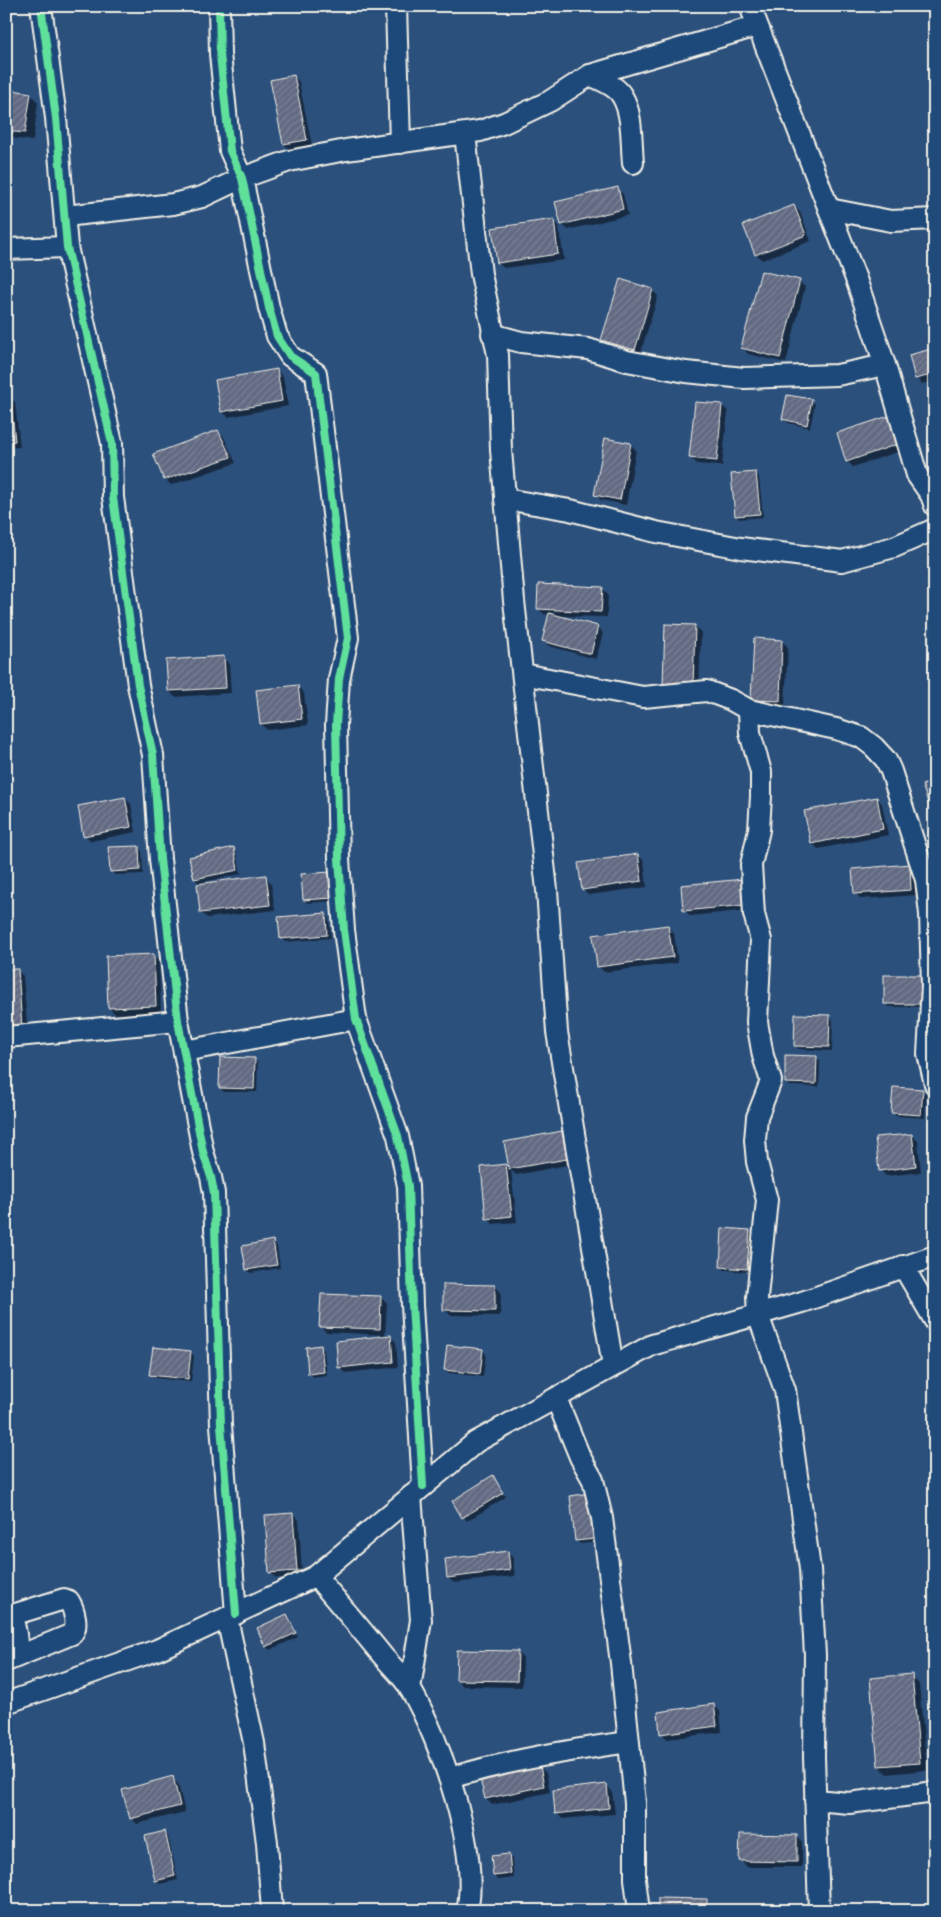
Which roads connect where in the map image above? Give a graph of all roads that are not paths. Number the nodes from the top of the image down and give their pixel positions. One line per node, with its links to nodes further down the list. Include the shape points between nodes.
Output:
1 (41, 6): 12 (street)
2 (218, 6): 10 (street, via 224,108 230,151)
3 (396, 6): 8 (street)
4 (750, 6): 5 (street)
5 (757, 26): 6 (street); 11 (street)
6 (590, 75): 7 (street, via 550,101 504,123); 9 (street, via 622,95 628,114)
7 (465, 134): 8 (street); 16 (street, via 481,274)
8 (400, 143): 10 (street, via 289,161)
9 (633, 163)
10 (242, 178): 12 (street, via 202,197 173,204); 23 (street, via 277,336 290,356 316,373 319,388 348,638 339,679 336,725 339,859 344,930)
11 (829, 208): 13 (street, via 891,222); 17 (street)
12 (65, 216): 14 (street)
13 (935, 219)
14 (67, 247): 15 (street); 24 (street, via 112,443 113,497 138,685 153,755 160,859)
15 (6, 249)
16 (492, 334): 17 (street, via 521,342 588,349 627,361 686,372 744,378 837,375); 18 (street, via 498,355)
17 (885, 365): 19 (street, via 917,475)
18 (505, 499): 20 (street, via 741,548 842,561 894,547); 21 (street)
19 (935, 506)
20 (935, 529)
21 (523, 674): 22 (street, via 643,697 707,691); 32 (street, via 547,890 557,1032)
22 (749, 710): 27 (street, via 836,728 861,737 886,760 926,880 932,986 928,1054); 30 (street, via 750,733 761,772 762,796 751,865 754,914 762,940 757,1022 771,1081 757,1117 755,1140 767,1200)
23 (356, 1019): 26 (street); 34 (street, via 398,1136 408,1186)
24 (178, 1021): 25 (street); 26 (street)
25 (6, 1037)
26 (184, 1051): 36 (street, via 214,1193 221,1426)
27 (935, 1084)
28 (935, 1256): 29 (street)
29 (903, 1266): 30 (street); 31 (street)
30 (758, 1315): 32 (street, via 652,1345); 44 (street, via 785,1390 810,1569 815,1655)
31 (935, 1321)
32 (613, 1366): 33 (street)
33 (556, 1398): 34 (street, via 476,1442); 41 (street, via 593,1480 602,1518)
34 (417, 1491): 35 (street); 39 (street, via 421,1620)
35 (316, 1576): 36 (street); 39 (street)
36 (232, 1616): 40 (street, via 157,1650); 45 (street, via 254,1743)
37 (6, 1618): 38 (street, via 14,1624 18,1642 15,1654); 38 (street, via 64,1599 72,1605 76,1624 72,1634)
38 (8, 1660)
39 (410, 1689): 42 (street)
40 (6, 1703)
41 (628, 1742): 42 (street, via 554,1752); 47 (street, via 635,1803)
42 (449, 1778): 46 (street, via 468,1854 470,1895)
43 (935, 1792): 44 (street, via 849,1803)
44 (815, 1800): 48 (street)
45 (272, 1911)
46 (467, 1911)
47 (639, 1911)
48 (819, 1911)

